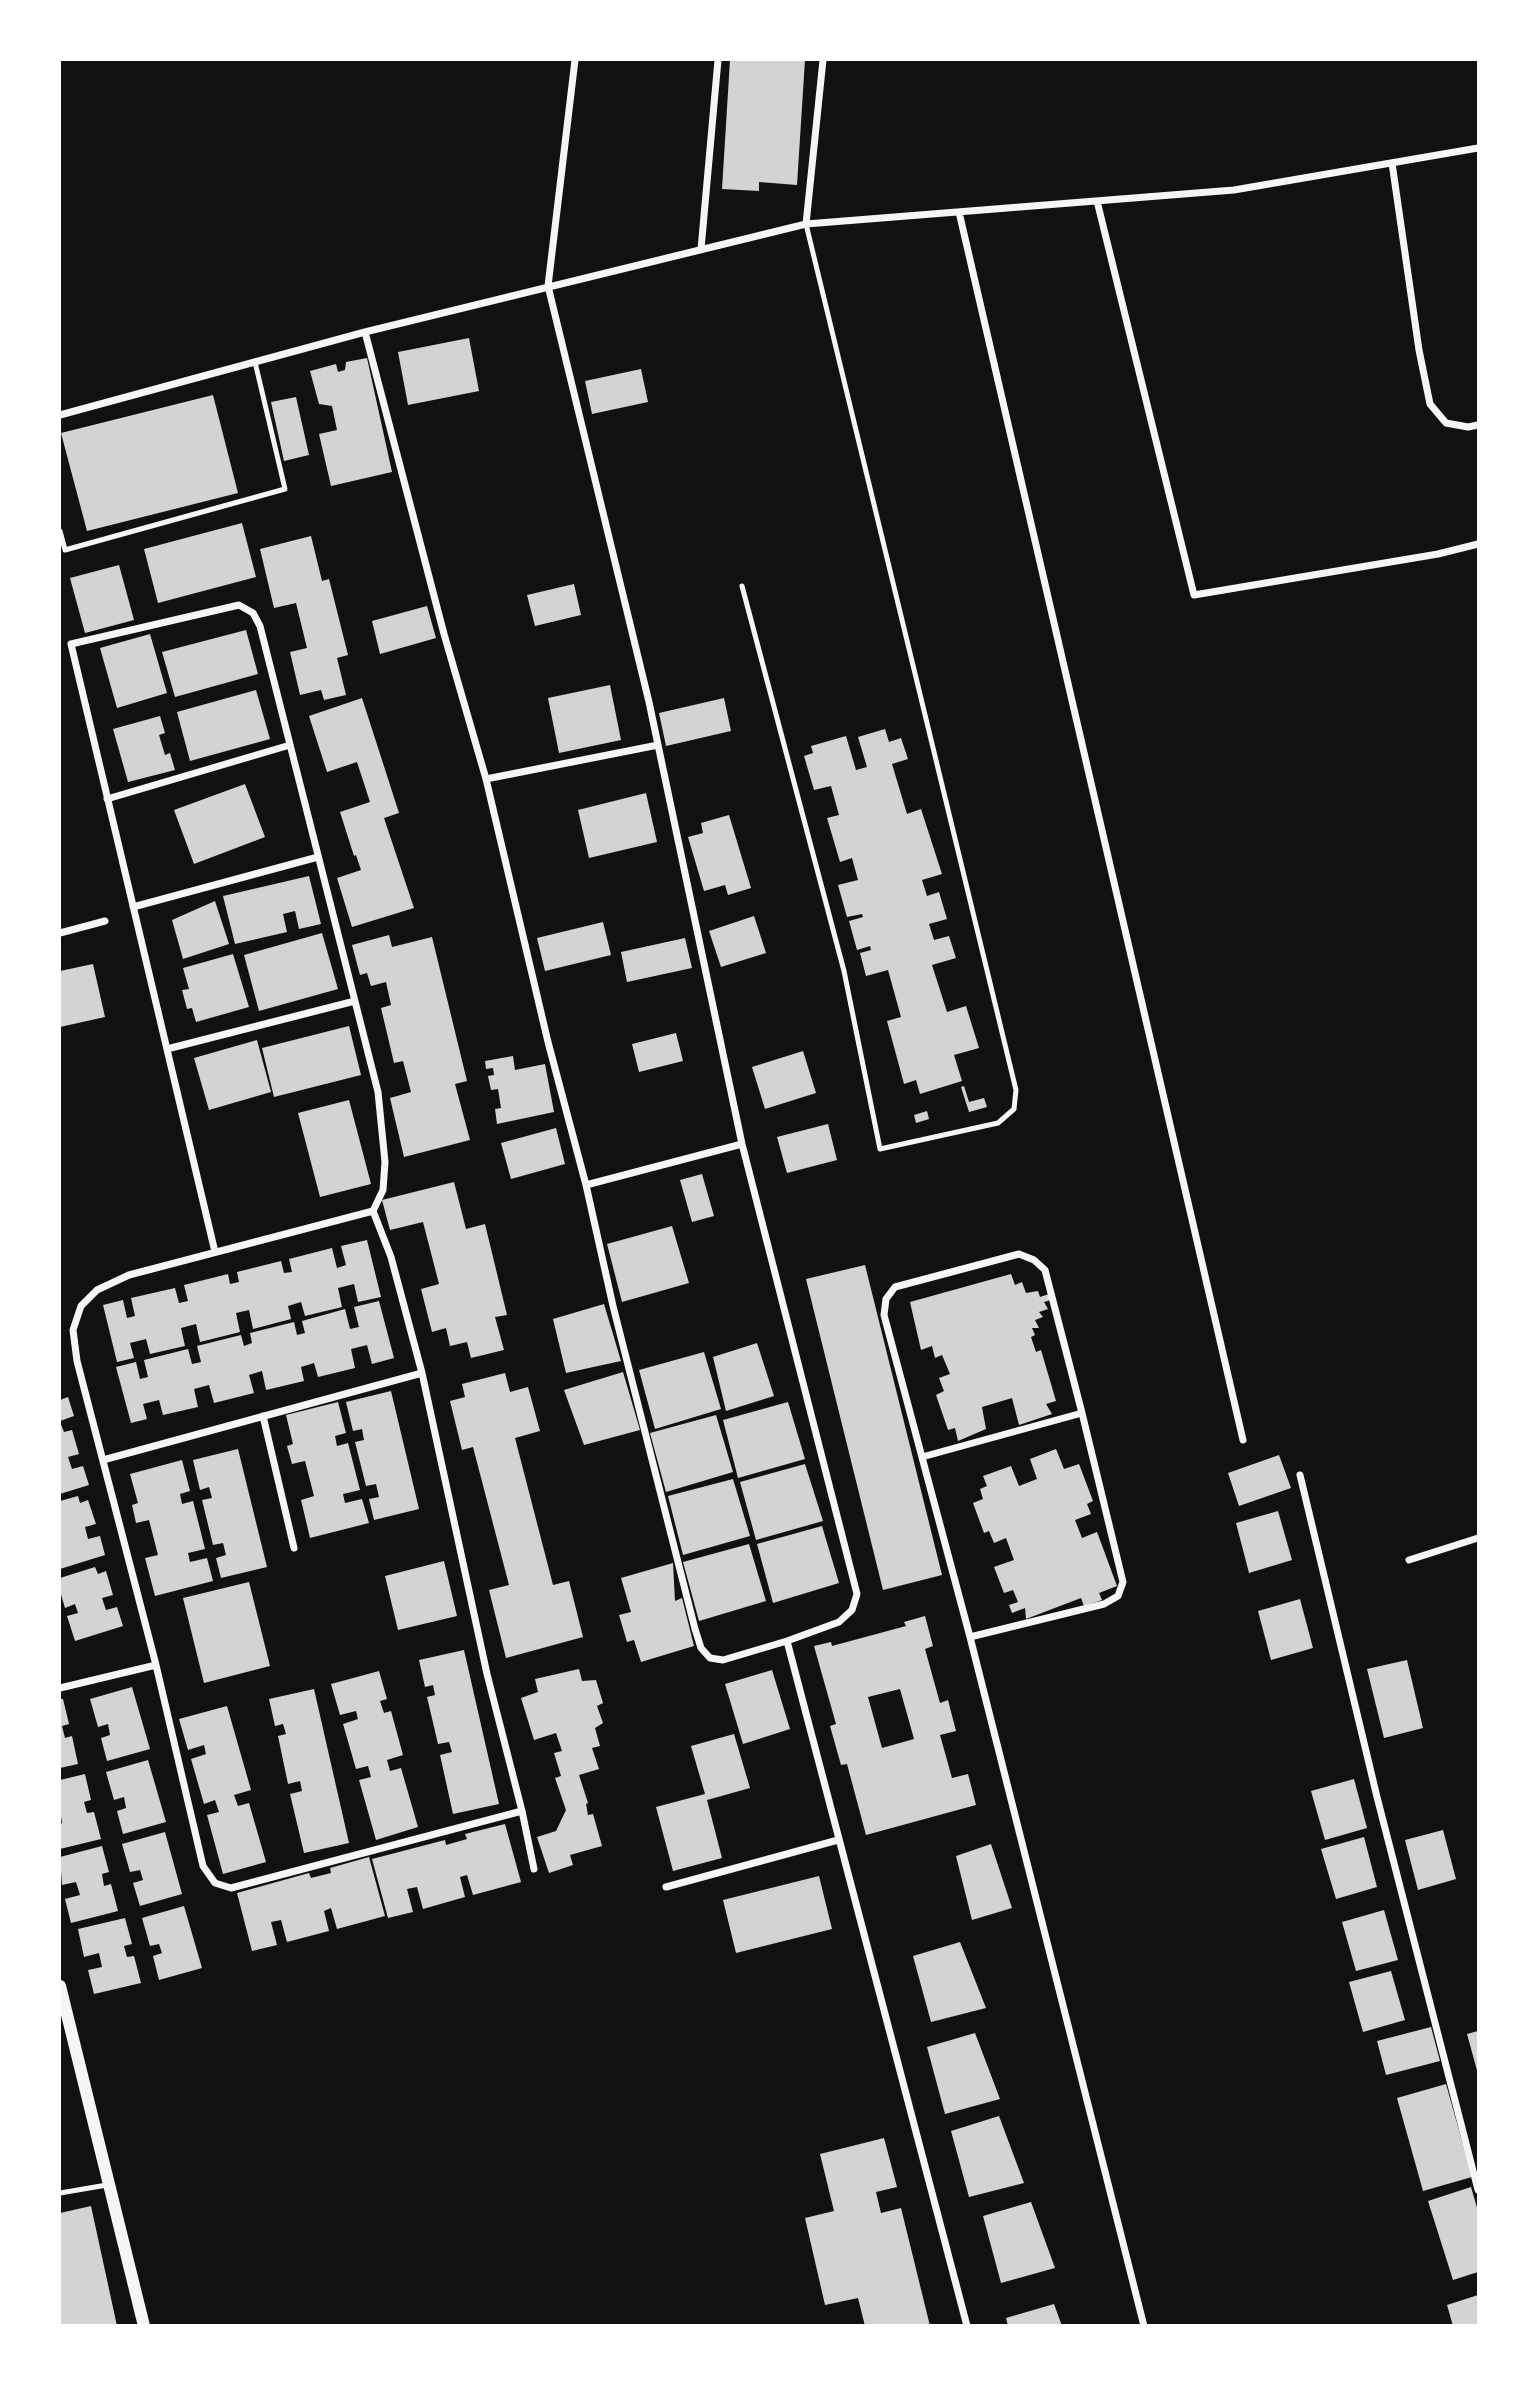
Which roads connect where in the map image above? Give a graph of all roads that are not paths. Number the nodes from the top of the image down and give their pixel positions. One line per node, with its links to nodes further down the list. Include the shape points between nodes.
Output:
1 (575, 60): 10 (street)
2 (718, 60): 9 (street)
3 (823, 60): 8 (street)
4 (1479, 148): 5 (street)
5 (1391, 163): 6 (street, via 1234,190); 14 (street, via 1430,404 1446,423)
6 (1097, 201): 7 (street); 16 (street, via 1194,594)
7 (959, 212): 8 (street); 35 (street)
8 (806, 224): 9 (street); 17 (lane, via 1016,1090 1014,1109 998,1123 880,1149 844,971)
9 (701, 249): 10 (street)
10 (548, 286): 11 (street); 19 (street)
11 (365, 332): 12 (street); 20 (street)
12 (255, 362): 13 (street); 15 (lane, via 285,488 65,550)
13 (60, 415)
14 (1479, 425)
15 (60, 531)
16 (1479, 544)
17 (742, 586)
18 (290, 745): 21 (street); 21 (street, via 260,626 253,613 239,605 71,644); 22 (street)
19 (658, 745): 20 (street); 28 (street)
20 (486, 779): 29 (street)
21 (107, 799): 23 (street)
22 (318, 857): 23 (street); 26 (street)
23 (133, 907): 27 (street)
24 (105, 921): 25 (street)
25 (60, 933)
26 (355, 1001): 27 (street); 30 (street, via 384,1133 383,1190)
27 (167, 1049): 31 (street)
28 (742, 1144): 29 (street); 43 (street, via 857,1594 852,1610 839,1622)
29 (586, 1185): 43 (street, via 701,1648 710,1658 723,1660)
30 (373, 1211): 31 (street); 32 (street, via 391,1257)
31 (215, 1252): 37 (street, via 129,1275 97,1290 81,1306 73,1330 77,1361)
32 (422, 1373): 34 (street); 46 (street, via 487,1674)
33 (1082, 1413): 36 (street); 36 (street, via 1045,1270 1034,1260 1019,1254 895,1287 886,1299 884,1315); 42 (street, via 1123,1582 1118,1596 1104,1604)
34 (263, 1416): 37 (street); 40 (street)
35 (1243, 1440)
36 (922, 1457): 42 (street)
37 (103, 1460): 44 (street)
38 (1300, 1475): 52 (street, via 1377,1797)
39 (1479, 1538): 41 (street)
40 (294, 1548)
41 (1409, 1560)
42 (970, 1637): 56 (street)
43 (787, 1641): 47 (street)
44 (156, 1665): 45 (street); 46 (street, via 203,1866 215,1883 231,1888)
45 (60, 1688)
46 (522, 1811): 48 (street)
47 (838, 1840): 49 (street); 55 (street)
48 (534, 1869)
49 (666, 1887)
50 (60, 1986): 51 (street)
51 (107, 2185): 53 (lane); 54 (street)
52 (1479, 2190)
53 (60, 2193)
54 (144, 2326)
55 (967, 2326)
56 (1143, 2326)

